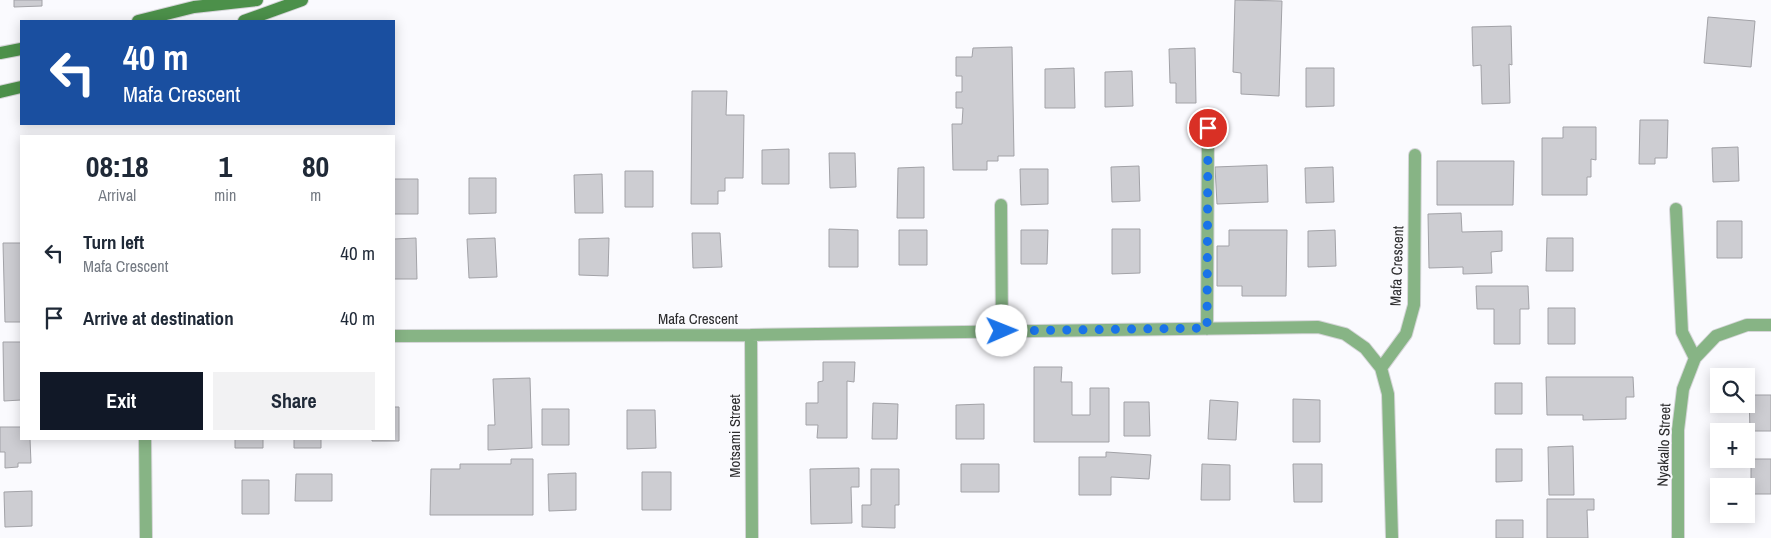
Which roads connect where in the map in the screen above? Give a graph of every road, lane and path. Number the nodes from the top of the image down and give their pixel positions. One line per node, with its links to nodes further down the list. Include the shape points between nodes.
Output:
1 (257, 0): 3 (street, via 194,7)
2 (302, 0): 4 (street)
3 (142, 20)
4 (247, 20)
5 (20, 49): 6 (street)
6 (0, 53)
7 (20, 87): 8 (street)
8 (0, 92)
9 (1208, 128): 14 (street)
10 (1415, 155): 19 (street, Mafa Crescent, via 1414,305 1406,334)
11 (1002, 205): 15 (street)
12 (1676, 208): 18 (street, via 1682,332)
13 (1771, 325): 18 (street, via 1746,325 1716,336)
14 (1207, 328): 15 (street, Mafa Crescent); 19 (street, Mafa Crescent, via 1318,327 1345,334 1365,348)
15 (1002, 331): 16 (street, Mafa Crescent)
16 (751, 334): 17 (street, Mafa Crescent); 22 (street, Motsami Street)
17 (395, 336)
18 (1695, 358): 24 (street, Nyakallo Street, via 1683,389 1678,430)
19 (1381, 368): 23 (street, Mafa Crescent, via 1388,394)
20 (145, 440): 21 (street)
21 (146, 538)
22 (752, 538)
23 (1392, 538)
24 (1678, 538)

